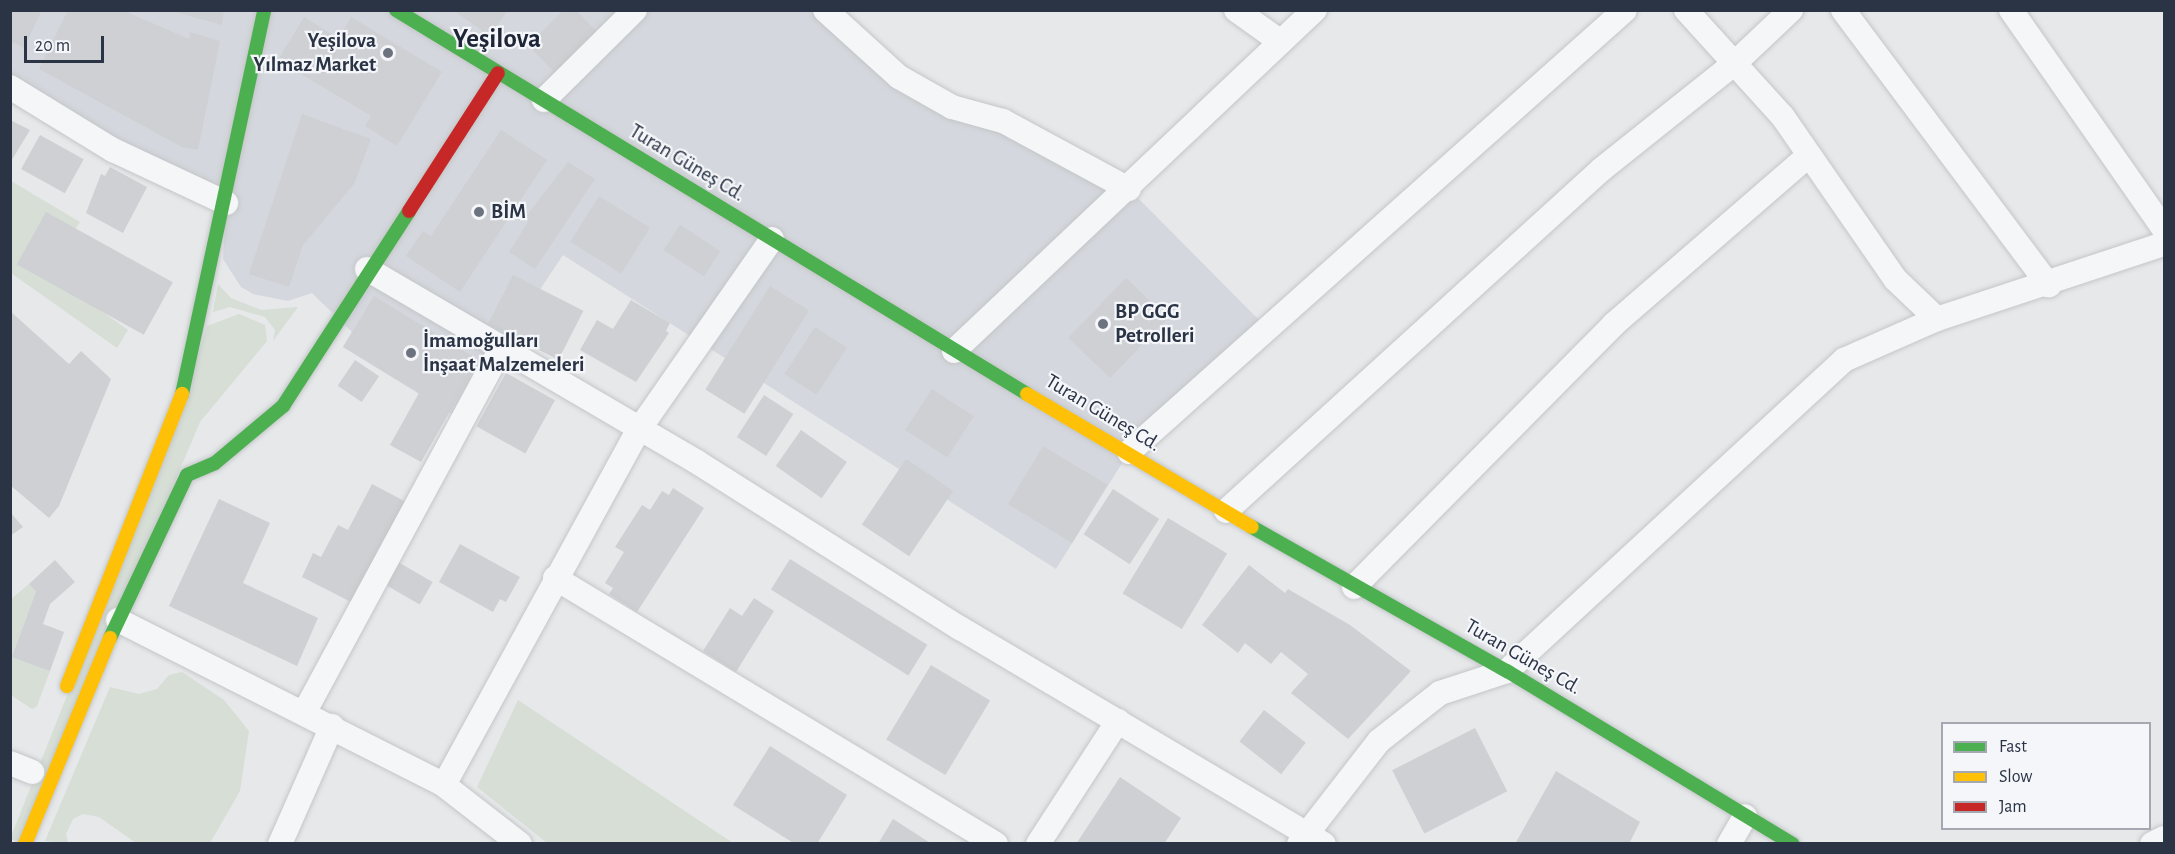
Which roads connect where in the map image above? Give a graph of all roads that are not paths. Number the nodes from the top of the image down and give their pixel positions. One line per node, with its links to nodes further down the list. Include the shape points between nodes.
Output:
1 (264, 10): 19 (main road)
2 (396, 10): 14 (main road, Turan Güneş Cd.)
3 (635, 10): 16 (street)
4 (825, 10): 18 (street, via 899,77 952,107 1003,121)
5 (1236, 10): 12 (street)
6 (1315, 10): 12 (street)
7 (1625, 10): 29 (street)
8 (1686, 10): 13 (street)
9 (1791, 10): 13 (street)
10 (1843, 10): 24 (street)
11 (2011, 10): 20 (street)
12 (1281, 42): 18 (street)
13 (1736, 62): 17 (street); 30 (street, via 1602,169)
14 (498, 73): 16 (main road, Turan Güneş Cd.); 23 (main road)
15 (10, 87): 19 (street, via 113,150)
16 (544, 100): 21 (main road, Turan Güneş Cd.)
17 (1809, 154): 25 (street, via 1896,279); 32 (street, via 1614,324)
18 (1129, 189): 27 (street)
19 (226, 202): 35 (main road, via 184,388)
20 (2164, 229)
21 (772, 239): 27 (main road, Turan Güneş Cd.); 28 (street)
22 (2164, 244): 24 (street)
23 (367, 269): 26 (street); 33 (main road, via 283,406 215,463 187,475)
24 (2049, 285): 25 (street)
25 (1937, 319): 34 (street, via 1845,360)
26 (501, 348): 28 (street); 36 (street)
27 (954, 351): 29 (main road, Turan Güneş Cd.)
28 (638, 431): 31 (street); 37 (street, via 697,462)
29 (1129, 452): 30 (main road, Turan Güneş Cd.)
30 (1226, 511): 32 (main road, Turan Güneş Cd.)
31 (555, 578): 39 (street); 46 (street)
32 (1354, 587): 34 (main road, Turan Güneş Cd.)
33 (118, 620): 36 (street); 43 (main road)
34 (1508, 671): 40 (main road, Turan Güneş Cd.); 42 (street, via 1440,693 1413,711 1350,772)
35 (63, 695)
36 (304, 713): 38 (street)
37 (1118, 721): 42 (street); 47 (street)
38 (332, 726): 39 (street); 44 (street)
39 (444, 785): 45 (street)
40 (1745, 816): 48 (street); 49 (main road, Turan Güneş Cd.)
41 (2164, 838): 50 (street)
42 (1310, 841)
43 (25, 843)
44 (280, 843)
45 (520, 843)
46 (996, 843)
47 (1038, 843)
48 (1729, 843)
49 (1793, 843)
50 (2152, 843)

